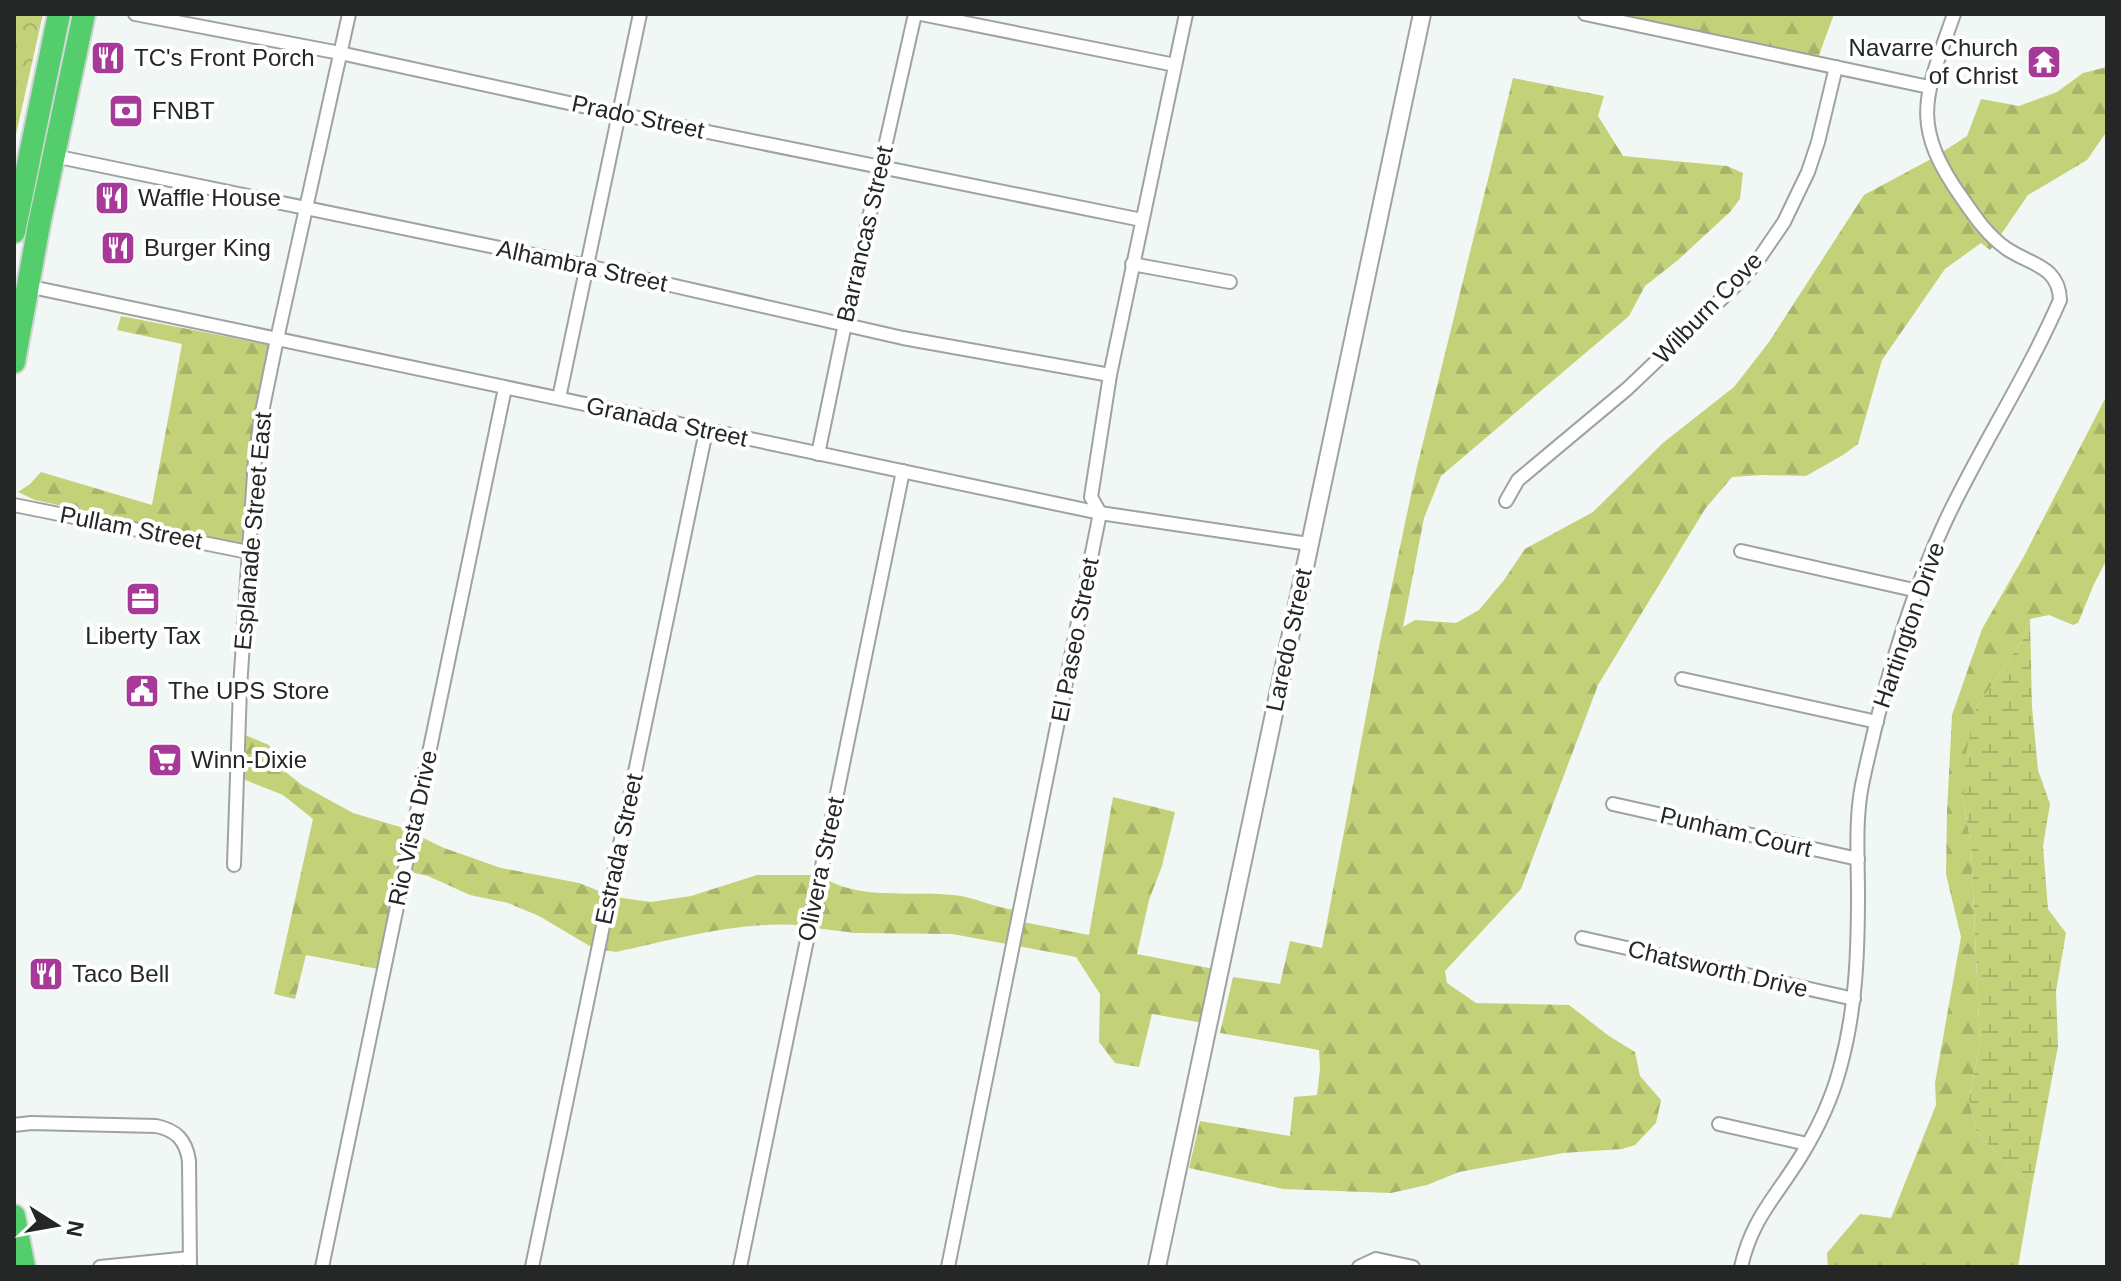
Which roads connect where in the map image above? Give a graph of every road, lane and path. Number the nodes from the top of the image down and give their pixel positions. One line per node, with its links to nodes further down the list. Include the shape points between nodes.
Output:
1 (59, 14): 16 (highway)
2 (84, 14): 17 (highway)
3 (135, 14): 11 (street, Prado Street)
4 (349, 14): 11 (street, Esplanade Street East)
5 (640, 14): 15 (street)
6 (918, 14): 12 (street); 18 (street, Barrancas Street)
7 (1186, 14): 12 (street, El Paseo Street)
8 (1422, 14): 40 (street, Laredo Street)
9 (1585, 14): 13 (street)
10 (1954, 14): 14 (street, Hartington Drive)
11 (340, 53): 15 (street, Prado Street); 20 (street, Esplanade Street East)
12 (1175, 65): 21 (street, El Paseo Street)
13 (1836, 67): 14 (street); 37 (street, Wilburn Cove, via 1808,172 1758,260 1627,389 1518,480)
14 (1929, 87): 43 (street, Hartington Drive, via 1929,134 1945,174 1992,236 2052,275 2060,286 2060,300 1945,521)
15 (619, 114): 18 (street, Prado Street); 25 (street)
16 (30, 156): 19 (highway); 23 (highway)
17 (54, 156): 20 (street, Alhambra Street); 22 (highway)
18 (881, 166): 21 (street, Prado Street); 28 (street, Barrancas Street)
19 (14, 174)
20 (306, 208): 25 (street, Alhambra Street); 29 (street, Esplanade Street East)
21 (1142, 220): 24 (street, El Paseo Street)
22 (39, 225): 23 (street); 27 (highway)
23 (15, 226)
24 (1132, 264): 26 (street); 31 (street, El Paseo Street)
25 (587, 266): 28 (street, Alhambra Street); 33 (street)
26 (1230, 282)
27 (27, 286): 29 (street, Granada Street); 30 (highway)
28 (845, 324): 31 (street, Alhambra Street); 35 (street, Barrancas Street)
29 (277, 339): 32 (street, Granada Street); 42 (street, Esplanade Street East, via 255,459)
30 (14, 362)
31 (1110, 375): 39 (street, El Paseo Street, via 1091,497)
32 (505, 388): 33 (street, Granada Street); 58 (street, Rio Vista Drive)
33 (559, 398): 34 (street, Granada Street)
34 (706, 431): 35 (street, Granada Street); 59 (street, Estrada Street)
35 (818, 454): 36 (street, Granada Street)
36 (903, 471): 39 (street, Granada Street); 60 (street, Olivera Street)
37 (1506, 501)
38 (14, 505): 42 (street, Pullam Street)
39 (1100, 513): 40 (street, Granada Street); 61 (street, El Paseo Street)
40 (1309, 544): 62 (street, Laredo Street)
41 (1741, 551): 43 (street)
42 (248, 552): 48 (street, Esplanade Street East)
43 (1918, 591): 45 (street, Hartington Drive)
44 (1682, 679): 45 (street)
45 (1877, 722): 47 (street, Hartington Drive, via 1861,790)
46 (1613, 804): 47 (street, Punham Court)
47 (1858, 859): 50 (street, Hartington Drive)
48 (234, 865)
49 (1582, 938): 50 (street, Chatsworth Drive)
50 (1854, 999): 53 (street, Hartington Drive, via 1840,1068)
51 (1719, 1124): 53 (street)
52 (14, 1125): 55 (street, via 156,1126 175,1132 189,1161)
53 (1807, 1144): 65 (street, Hartington Drive, via 1758,1219)
54 (14, 1216): 56 (highway)
55 (190, 1262): 57 (street)
56 (24, 1267)
57 (100, 1267)
58 (322, 1267)
59 (532, 1267)
60 (740, 1267)
61 (948, 1267)
62 (1157, 1267)
63 (1359, 1267): 64 (street, via 1376,1259)
64 (1413, 1267)
65 (1741, 1267)

